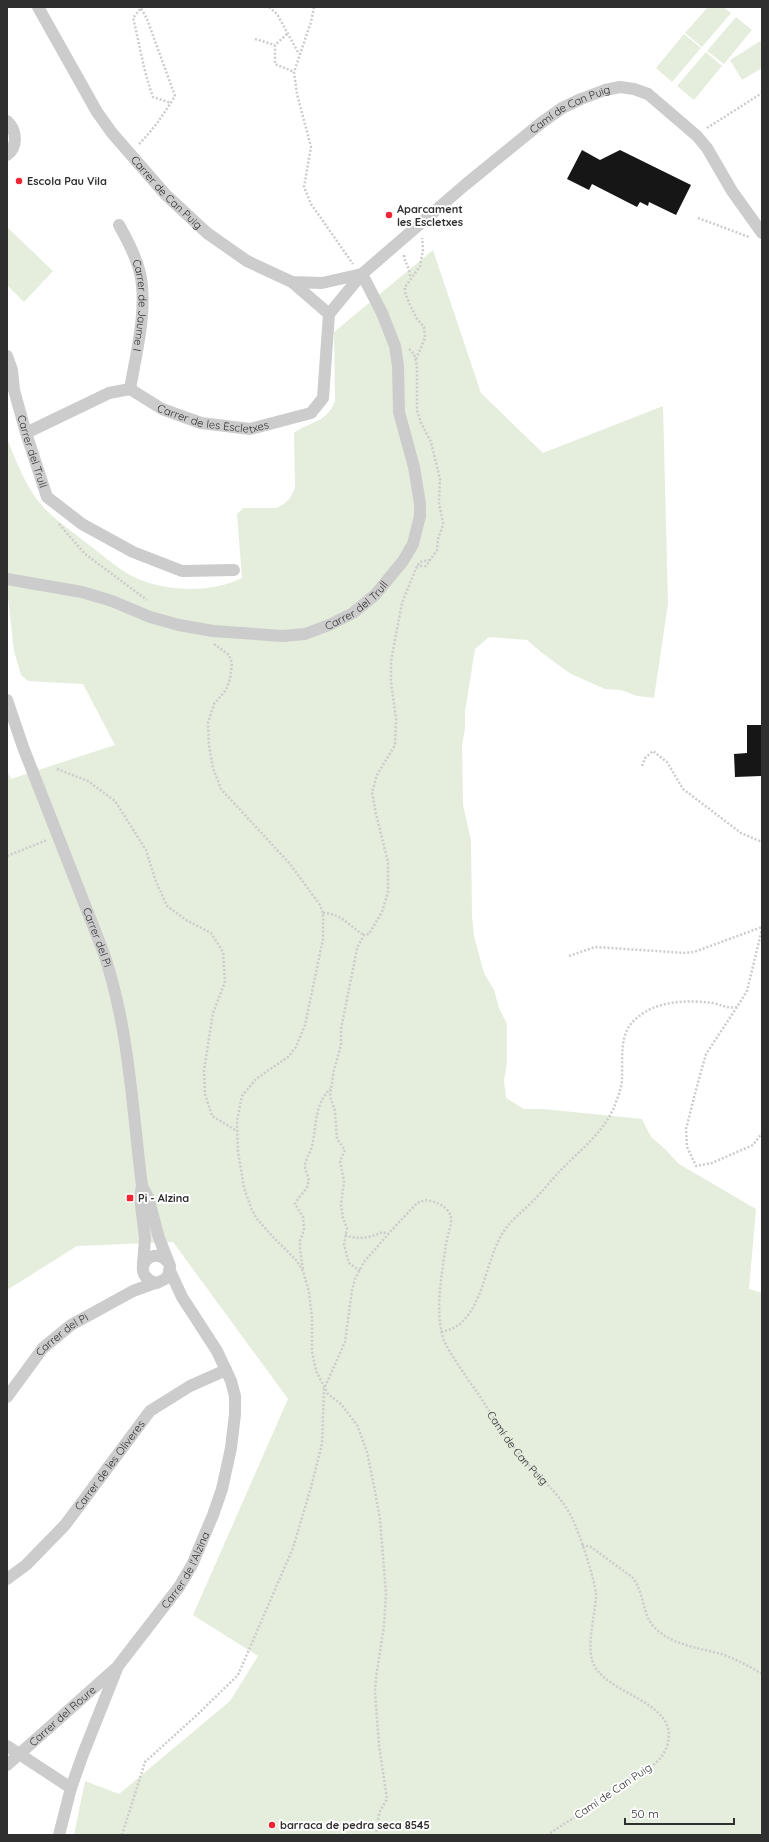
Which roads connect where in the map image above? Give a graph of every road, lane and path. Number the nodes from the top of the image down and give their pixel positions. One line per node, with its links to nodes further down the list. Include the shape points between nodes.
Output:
1 (38, 7): 13 (street, Carrer de Can Puig, via 97,112)
2 (269, 7): 4 (path, via 277,14)
3 (314, 7): 7 (path)
4 (287, 34): 6 (path); 7 (path)
5 (255, 39): 6 (path)
6 (275, 45): 8 (path, via 275,64)
7 (299, 54): 8 (path)
8 (294, 72): 20 (path, via 310,147 304,187 311,204)
9 (762, 93): 12 (path)
10 (171, 103): 10 (path, via 175,96 141,8 133,18 144,73 152,97); 13 (path, via 148,136)
11 (7, 121): 14 (street, via 14,131 15,139 14,146)
12 (697, 136): 17 (street, Camí de Can Puig, via 648,94 620,87 592,94 562,108 541,123); 18 (street, Camí de Can Puig, via 707,148)
13 (129, 153): 22 (street, Carrer de Can Puig, via 166,195 207,233 247,261)
14 (7, 155)
15 (698, 218): 18 (path)
16 (119, 225): 25 (street, Carrer de Jaume I, via 132,247 140,274 142,310)
17 (418, 225): 19 (street, Camí de Can Puig); 21 (path, via 422,231 423,255 420,266)
18 (758, 237)
19 (399, 242): 20 (street, Camí de Can Puig); 21 (path, via 404,260 411,270)
20 (362, 274): 22 (street, Carrer de Can Puig, via 334,282); 23 (street); 32 (street, Carrer del Trull, via 382,312 397,355 399,412 414,466 420,504 420,516 413,544 403,561 375,595 353,613 329,625 305,634 283,636)
21 (410, 278): 41 (path, via 405,292 417,319 424,327 425,338 416,359 418,411 431,442 439,474 439,503 443,523 437,550 426,566 416,566 402,603 391,661 396,719 395,745 377,775 372,795 388,862 388,894 376,923 369,934)
22 (292, 282): 23 (street)
23 (328, 314): 25 (street, Carrer de les Escletxes, via 323,398 311,413 250,429 201,423 162,409)
24 (7, 356): 26 (street, Carrer del Trull, via 12,370)
25 (130, 389): 27 (street, via 109,393)
26 (11, 391): 27 (street, Carrer del Trull)
27 (26, 433): 29 (street, Carrer del Trull, via 47,497 82,524 133,552 182,571)
28 (58, 520): 31 (path, via 60,527 85,554)
29 (234, 570)
30 (7, 579): 32 (street, Carrer del Trull, via 82,592 150,617)
31 (150, 603)
32 (200, 629): 39 (path, via 217,648 229,655 232,663 226,690 214,704 208,723 213,768 221,789 290,864)
33 (7, 700): 36 (street, Carrer del Pi)
34 (642, 766): 37 (path, via 645,758 653,752 667,762 683,789 740,833)
35 (57, 769): 45 (path, via 88,781 115,801 146,850 154,879 167,906 211,933 223,952 225,982 213,1013 204,1070 205,1094 212,1116)
36 (58, 835): 38 (path); 47 (street, Carrer del Pi, via 103,951 120,1008)
37 (762, 842)
38 (7, 856)
39 (323, 913): 41 (path, via 340,917); 45 (path, via 321,952 305,1025 288,1057 246,1088 239,1108)
40 (762, 928): 42 (path, via 694,952 595,947); 43 (path, via 747,991)
41 (364, 935): 44 (path, via 357,948 341,1045)
42 (569, 956)
43 (737, 1007): 46 (path, via 706,1054 686,1129 687,1147 696,1166 712,1163 753,1145); 57 (path, via 707,1003 672,1003 649,1010 637,1017 626,1034 622,1052 621,1089 606,1121 539,1195 510,1222 493,1252 470,1312 454,1328)
44 (330, 1088): 49 (path, via 337,1139 345,1150 340,1161 344,1181 343,1218 348,1228); 52 (path, via 322,1098 315,1120 316,1132 305,1166 308,1185 295,1204 303,1217 304,1230 300,1250)
45 (237, 1131): 52 (path, via 246,1198 257,1218 297,1261)
46 (762, 1133)
47 (142, 1186): 50 (street, Carrer del Pi, via 140,1197 145,1238); 51 (street, Carrer del Pi, via 148,1197)
48 (388, 1234): 49 (path, via 382,1232 362,1238); 53 (path, Camí de Can Puig, via 364,1262); 57 (path, Camí de Can Puig, via 417,1203 425,1200 440,1204 447,1210 451,1218 440,1296)
49 (345, 1236): 53 (path, via 344,1245 349,1263)
50 (143, 1266): 51 (street, via 149,1258 157,1255 165,1259); 54 (street, via 145,1277); 55 (street, Carrer del Pi)
51 (169, 1267): 54 (street, via 166,1279); 56 (street, Carrer de l'Alzina)
52 (303, 1271): 59 (path, via 312,1317 312,1351 316,1371)
53 (360, 1271): 59 (path, Camí de Can Puig, via 352,1290 345,1342)
54 (156, 1283): 55 (street, Carrer del Pi); 56 (street, Carrer de l'Alzina, via 172,1288)
55 (133, 1291): 60 (street, Carrer del Pi, via 71,1325 43,1348)
56 (182, 1298): 58 (street, Carrer de l'Alzina, via 211,1341)
57 (441, 1332): 61 (path, Camí de Can Puig, via 448,1349 501,1429 525,1460 556,1492 572,1518)
58 (226, 1370): 62 (street, Carrer de les Oliveres, via 190,1386 150,1411 65,1525 26,1565); 63 (street, Carrer de l'Alzina, via 235,1396 235,1414 222,1489 204,1541 179,1587)
59 (324, 1389): 70 (path, via 322,1444 293,1548 238,1675 144,1762); 71 (path, via 347,1411 362,1436 380,1519 386,1594 375,1692 387,1799 378,1818)
60 (7, 1397)
61 (582, 1545): 64 (path, via 591,1547 632,1577 637,1583 648,1619 665,1637 736,1660); 72 (path, Camí de Can Puig, via 596,1592 592,1660 610,1682 659,1712 669,1730 668,1743 664,1754 648,1769 615,1788)
62 (7, 1579)
63 (118, 1666): 66 (street, Carrer del Roure); 68 (street, Carrer de l'Alzina)
64 (762, 1674)
65 (7, 1746): 66 (street)
66 (18, 1753): 67 (street, Carrer del Roure); 68 (street)
67 (7, 1765)
68 (71, 1788): 69 (street, Carrer de l'Alzina)
69 (60, 1835)
70 (122, 1835)
71 (376, 1835)
72 (548, 1835)

